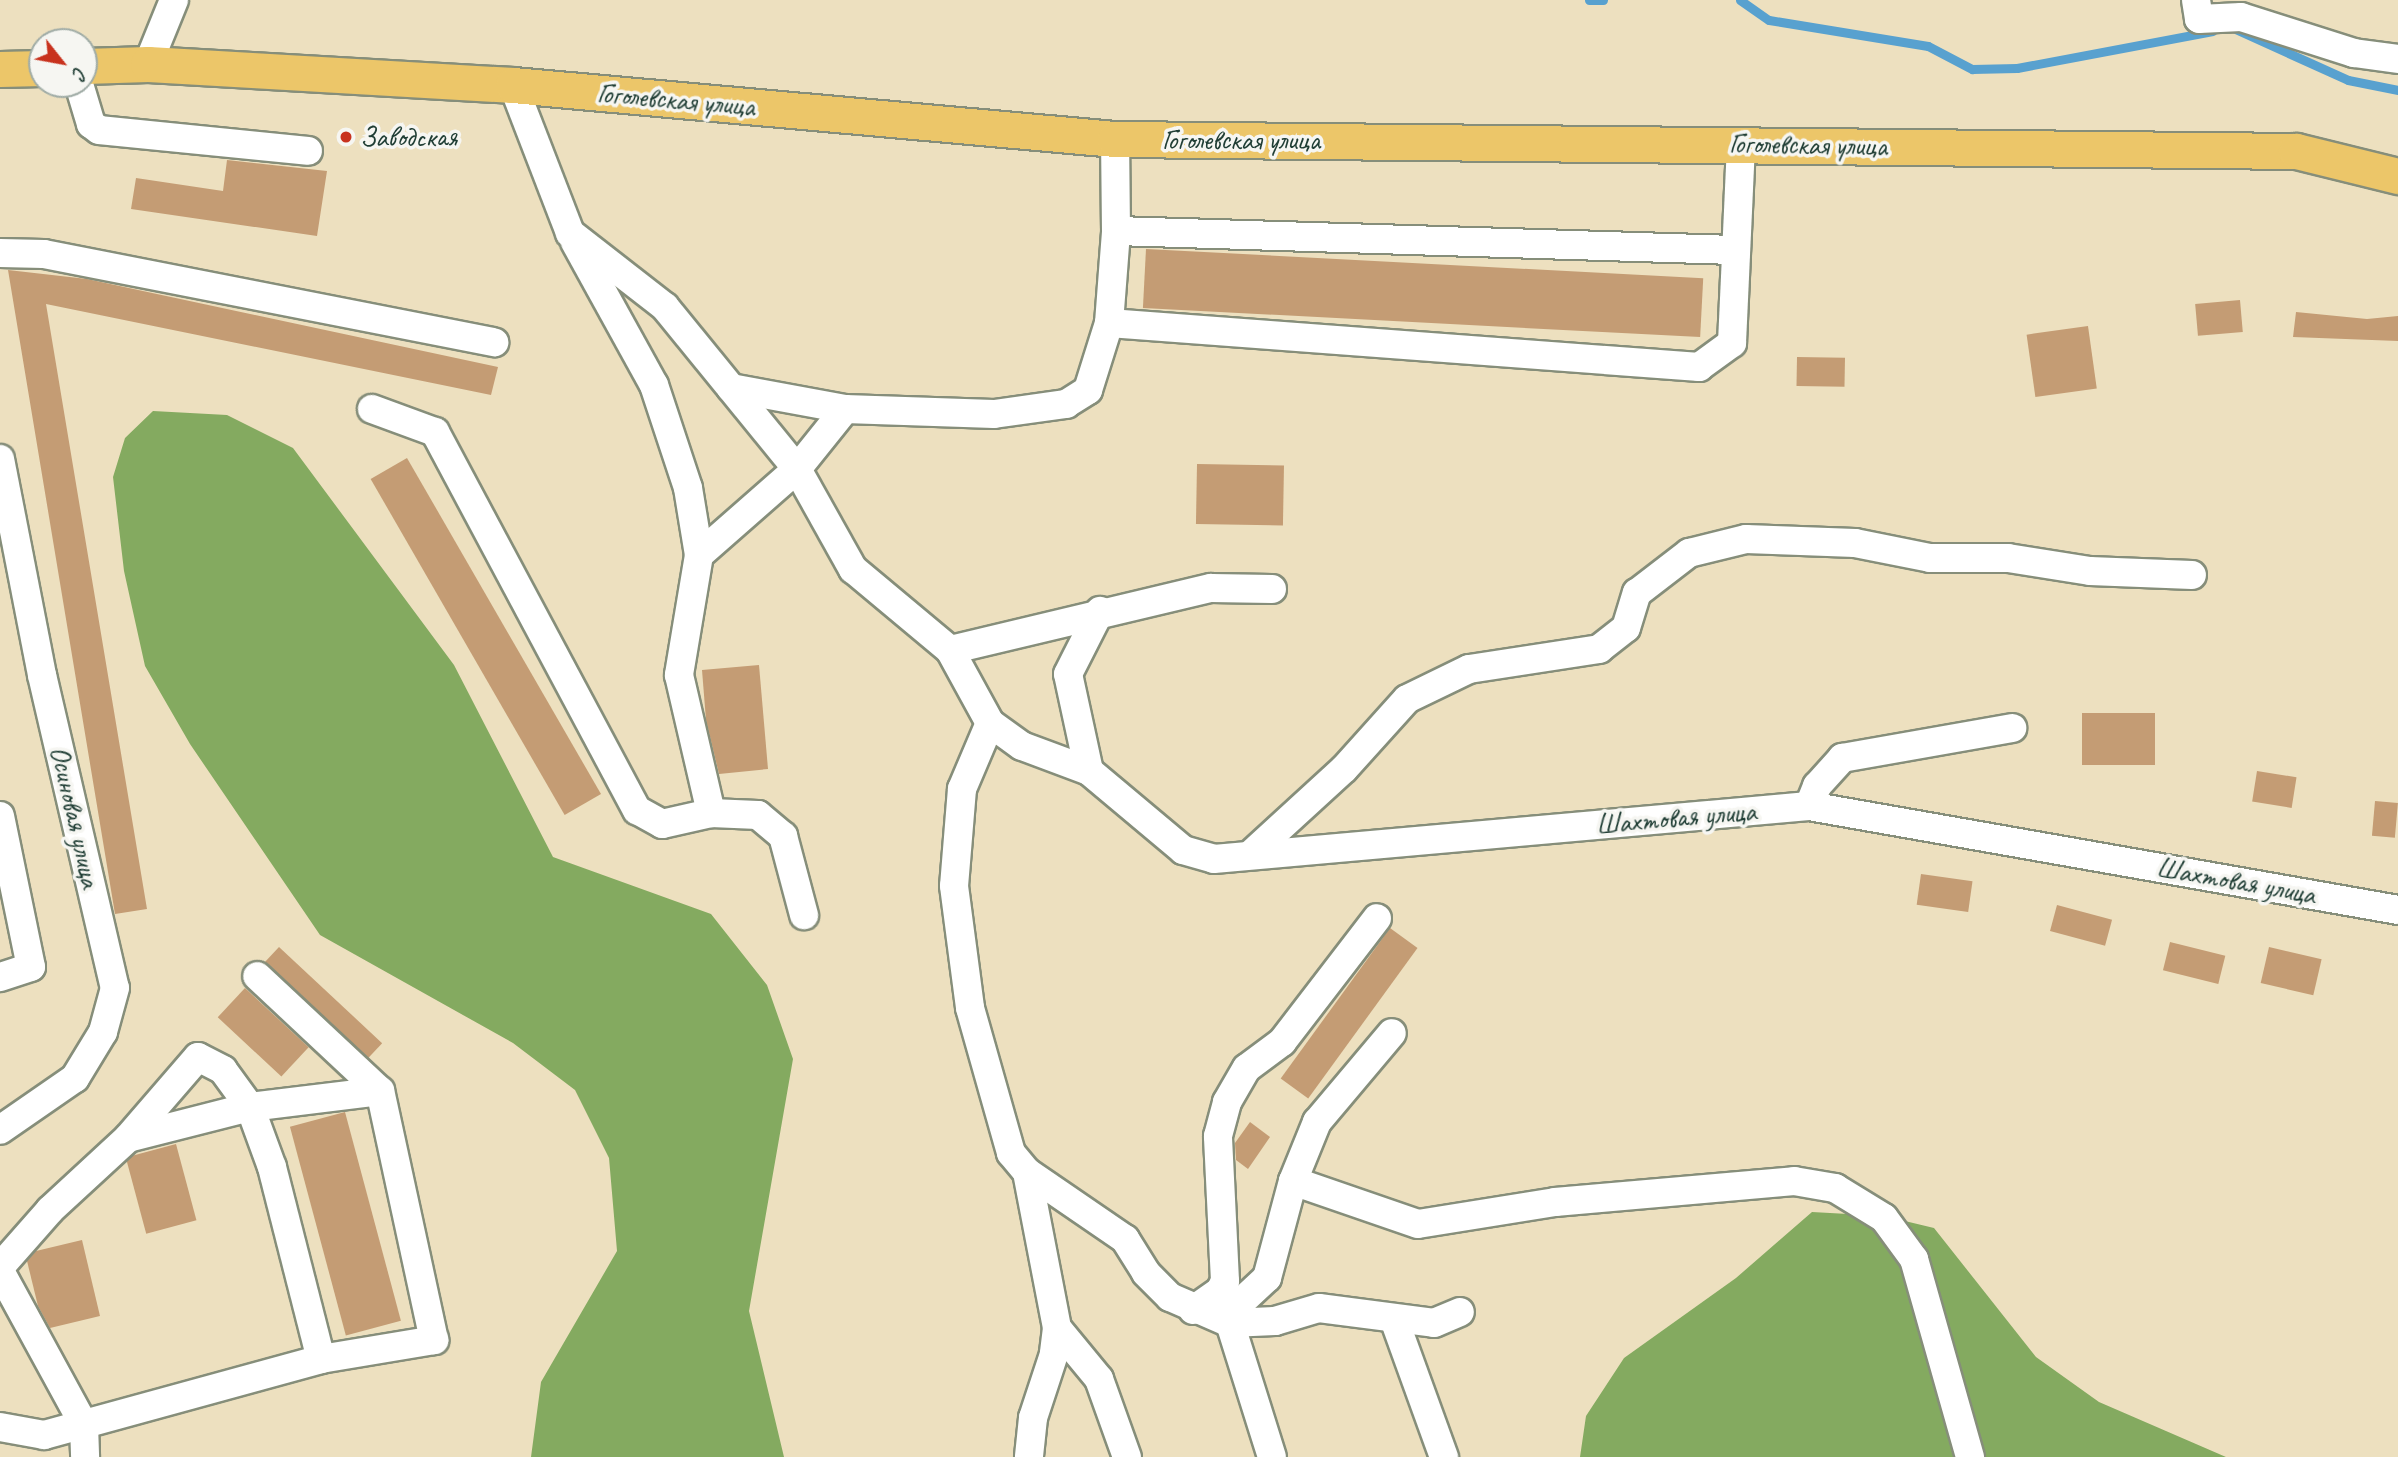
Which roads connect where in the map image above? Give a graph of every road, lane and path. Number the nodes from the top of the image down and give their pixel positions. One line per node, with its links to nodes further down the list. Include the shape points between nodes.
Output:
1 (174, 0): 4 (street)
2 (2196, 0): 3 (street, via 2199,19 2241,18 2354,53)
3 (2398, 59)
4 (148, 64): 5 (main road, Гоголевская улица); 8 (main road, Гоголевская улица)
5 (98, 66)
6 (28, 68): 7 (main road)
7 (0, 69)
8 (513, 85): 10 (main road, Гоголевская улица); 15 (street)
9 (83, 98): 12 (street, via 91,124 99,130)
10 (1115, 139): 11 (main road, Гоголевская улица); 14 (street)
11 (1741, 144): 13 (main road, Гоголевская улица, via 2297,151); 16 (street)
12 (308, 151)
13 (2398, 176)
14 (1116, 231): 16 (street); 18 (street)
15 (570, 233): 20 (street, via 666,306); 26 (street, via 654,385 688,488)
16 (1736, 250): 18 (street, via 1732,343 1699,367)
17 (0, 253): 19 (street, via 44,254)
18 (1109, 323): 22 (street, via 1088,390 1066,404 994,414)
19 (494, 342)
20 (731, 387): 22 (street); 24 (street)
21 (372, 409): 35 (street, via 435,432 637,810 662,824)
22 (845, 410): 24 (street)
23 (0, 459): 25 (street, Осиновая улица)
24 (797, 469): 26 (street); 30 (street, via 853,569)
25 (4, 503): 46 (street, Осиновая улица, via 115,988 103,1032 75,1078)
26 (699, 555): 35 (street, via 678,675)
27 (2192, 575): 37 (street, via 2090,571 2008,558 1930,558 1855,543 1746,539 1689,553 1637,593 1626,628 1599,649 1469,669 1408,699 1344,769)
28 (1272, 589): 29 (street, via 1212,588)
29 (1100, 611): 30 (street); 33 (street, via 1068,674)
30 (950, 650): 31 (street)
31 (990, 723): 33 (street, Шахтовая улица, via 1022,746); 48 (street, via 962,789 954,887 970,1009 991,1094 1011,1153)
32 (2012, 728): 34 (street, via 1842,758 1817,786)
33 (1089, 771): 37 (street, Шахтовая улица, via 1183,850 1214,859)
34 (1809, 806): 37 (street, Шахтовая улица); 38 (street, Шахтовая улица)
35 (711, 813): 39 (street, via 758,816 783,836)
36 (0, 816): 42 (street, via 31,967)
37 (1250, 855)
38 (2398, 910)
39 (804, 915)
40 (1377, 918): 51 (street, via 1282,1042 1247,1068 1227,1102 1219,1136 1225,1281 1220,1291)
41 (257, 976): 44 (street)
42 (0, 977)
43 (1392, 1033): 49 (street, via 1317,1122)
44 (380, 1091): 45 (street); 56 (street, via 434,1340)
45 (250, 1107): 47 (street); 47 (street, via 223,1070 198,1057); 56 (street, via 272,1167)
46 (0, 1129)
47 (128, 1138): 50 (street, via 50,1210)
48 (1027, 1172): 51 (street, via 1125,1239 1146,1273 1170,1297); 55 (street)
49 (1293, 1181): 51 (street, via 1267,1278 1240,1303); 64 (street, via 1418,1223 1555,1202 1794,1181 1835,1188 1884,1218 1914,1259)
50 (0, 1269): 57 (street)
51 (1193, 1310): 54 (street)
52 (1460, 1312): 53 (street, via 1434,1323)
53 (1394, 1319): 54 (street, via 1319,1308 1275,1321); 63 (street)
54 (1230, 1323): 62 (street)
55 (1057, 1328): 60 (street, via 1055,1354 1033,1418); 61 (street, via 1099,1378)
56 (321, 1359): 57 (street)
57 (84, 1425): 58 (street, via 44,1435); 59 (street)
58 (0, 1427)
59 (85, 1457)
60 (1029, 1457)
61 (1127, 1457)
62 (1272, 1457)
63 (1444, 1457)
64 (1970, 1457)

